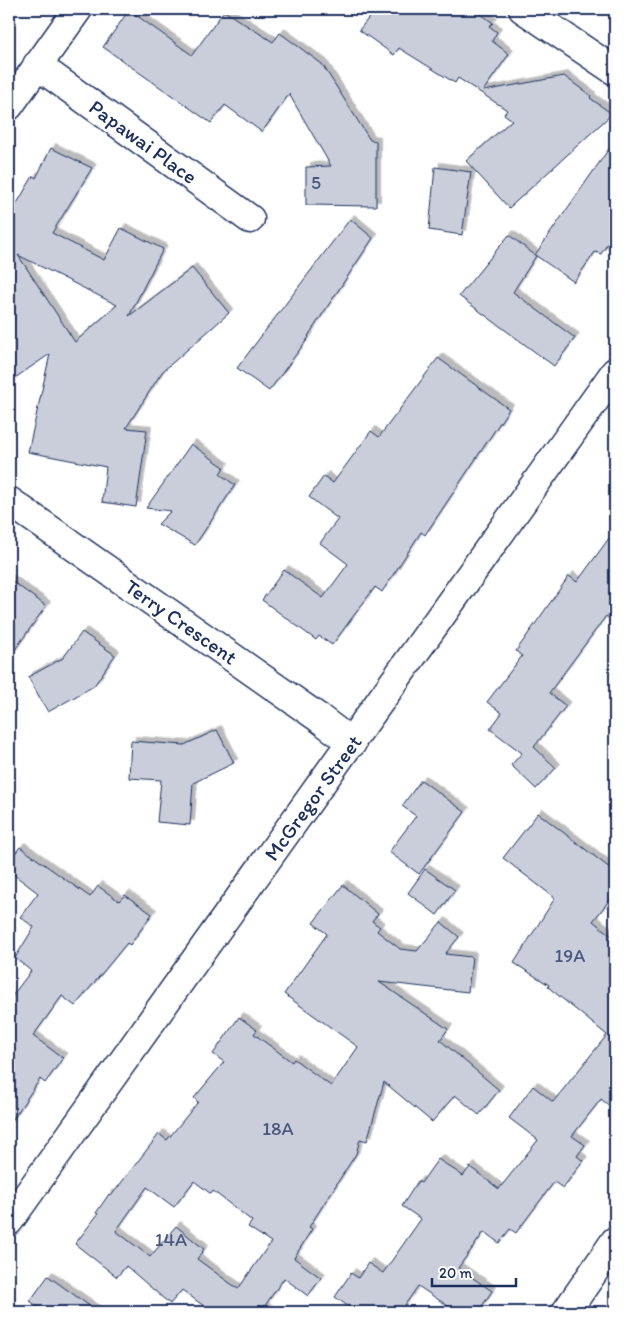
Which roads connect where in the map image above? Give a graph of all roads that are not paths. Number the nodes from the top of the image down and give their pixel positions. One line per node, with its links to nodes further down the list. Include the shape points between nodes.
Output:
1 (78, 9): 3 (street)
2 (523, 9): 4 (street)
3 (37, 65): 5 (street); 6 (street, Papawai Place)
4 (615, 71)
5 (9, 106)
6 (250, 219)
7 (615, 372): 9 (street, McGregor Street)
8 (9, 501): 9 (street, Terry Crescent)
9 (352, 743): 10 (street, McGregor Street)
10 (9, 1221)
11 (615, 1241): 12 (street)
12 (566, 1312)

